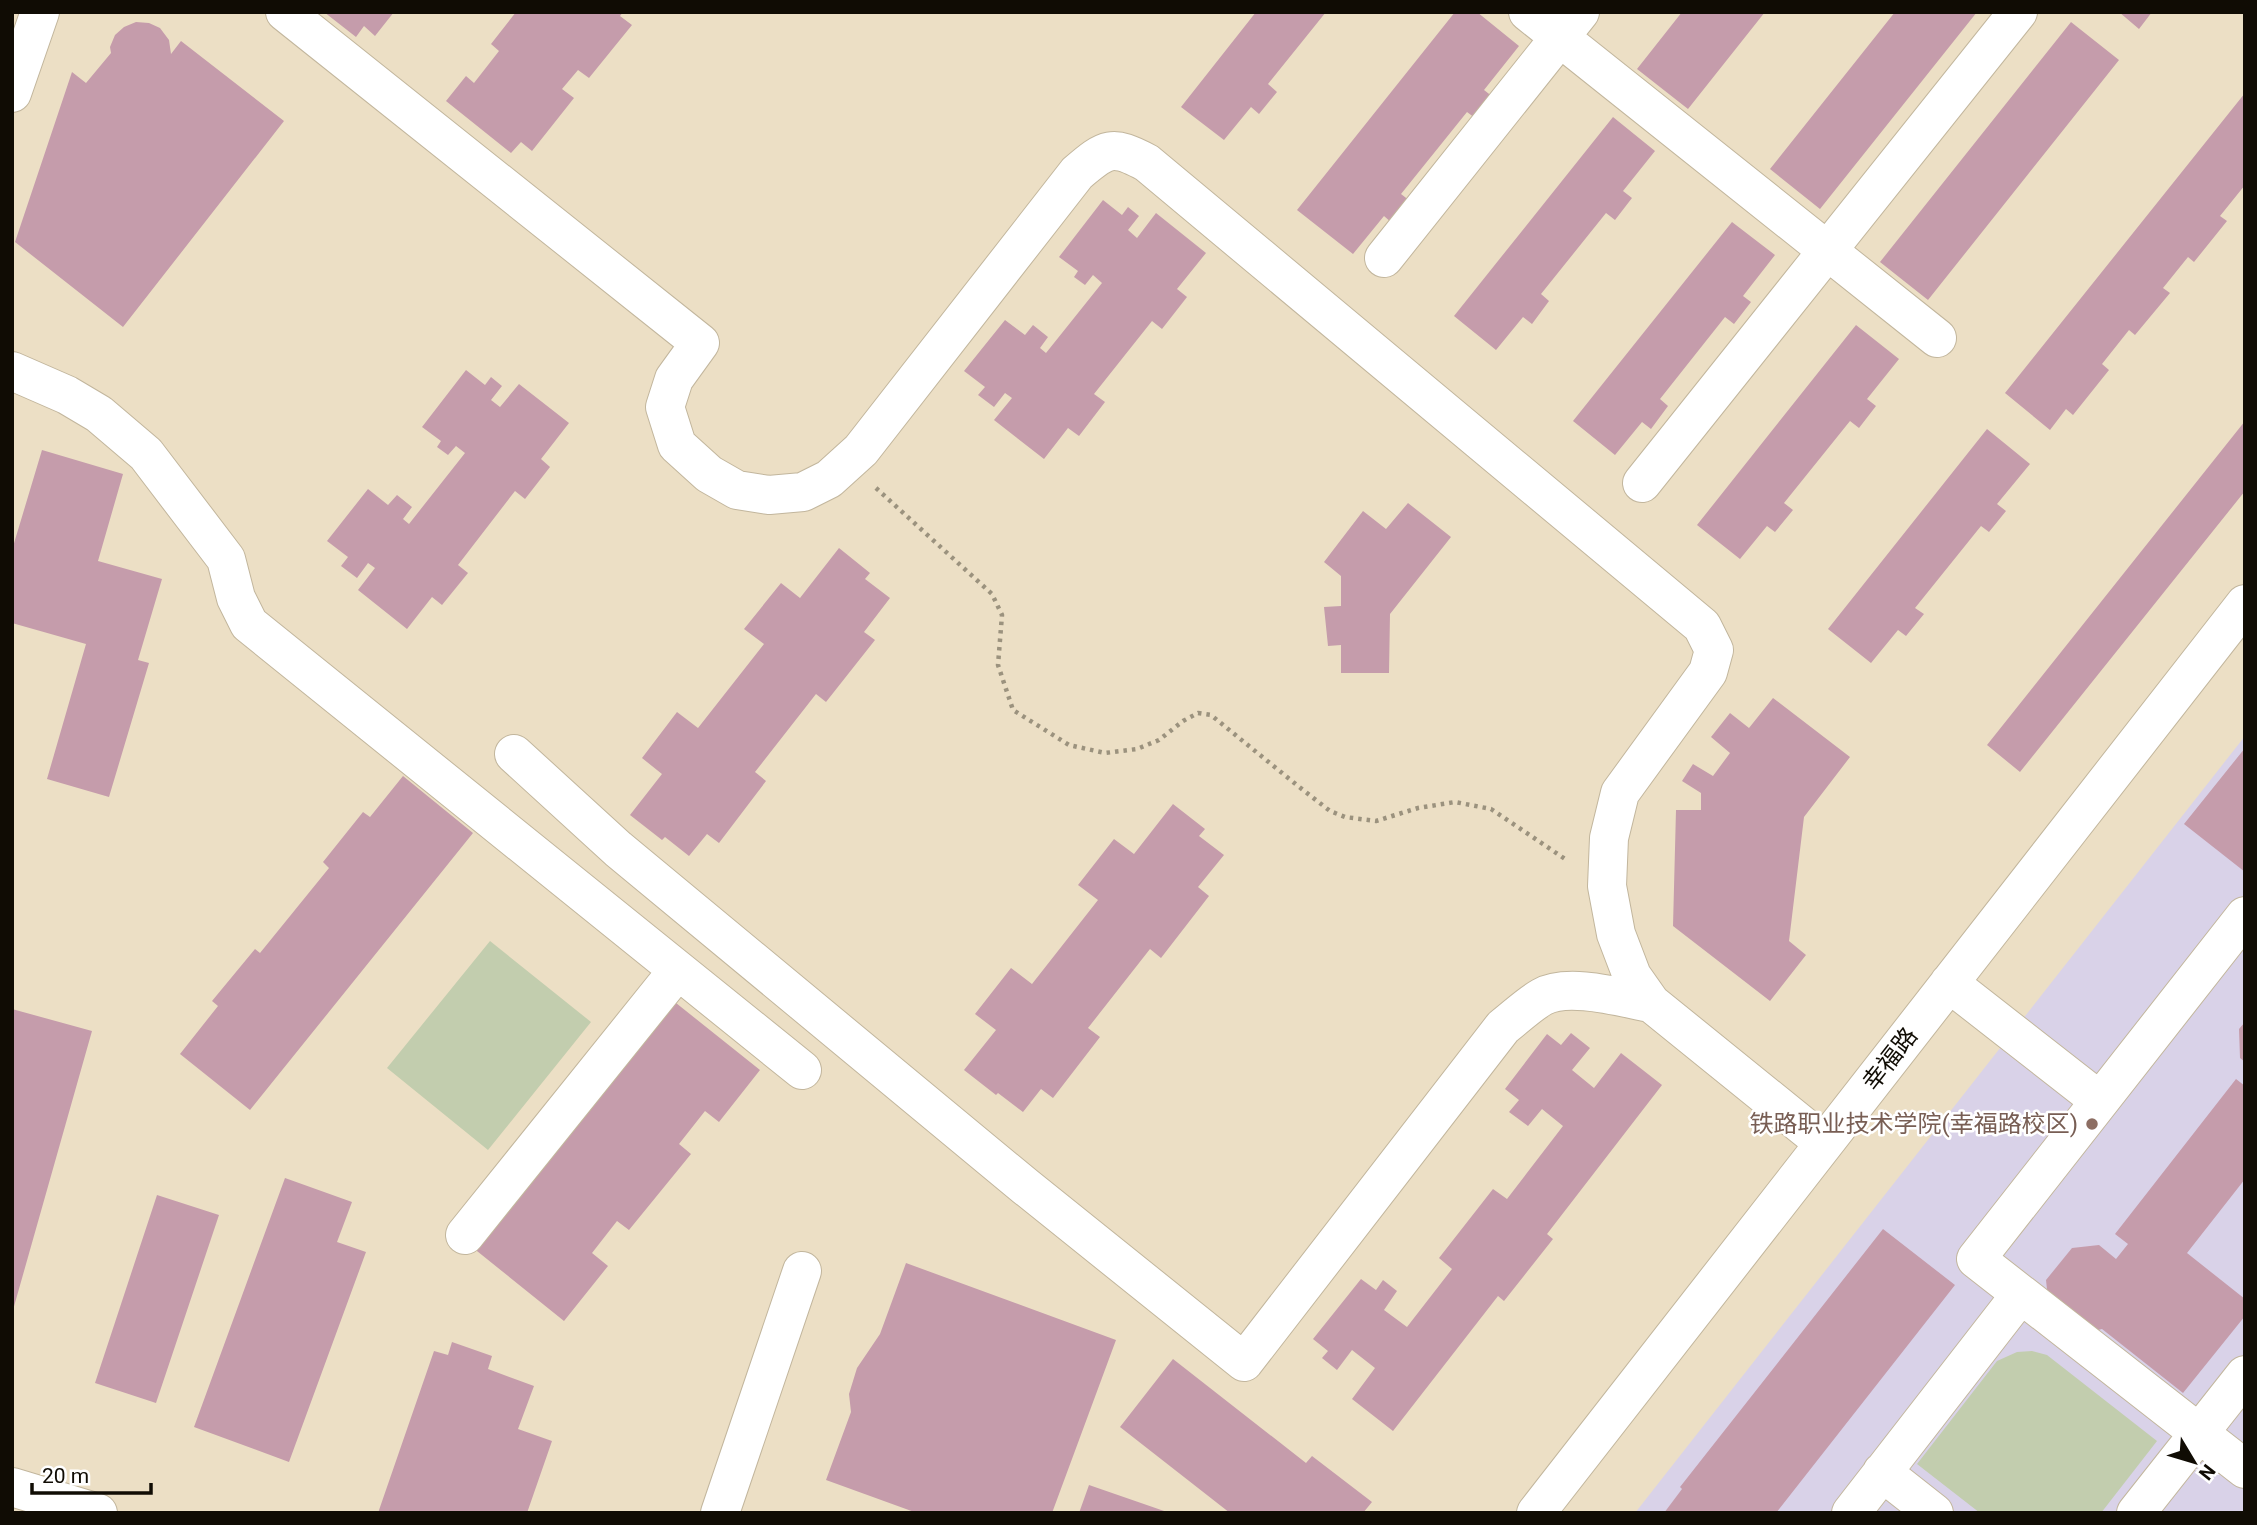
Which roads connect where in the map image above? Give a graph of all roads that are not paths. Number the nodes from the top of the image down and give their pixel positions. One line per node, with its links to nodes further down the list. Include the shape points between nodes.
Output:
1 (40, 12): 6 (street)
2 (285, 12): 17 (street, via 700,342 674,379 665,407 677,445 709,474 737,490 769,495 803,492 828,479 861,450 1077,173 1101,153 1124,151 1147,163 1702,625 1714,650 1708,672 1620,793 1609,838 1607,886 1616,933 1632,976)
3 (1528, 12): 5 (street)
4 (2018, 12): 7 (street)
5 (1570, 25): 7 (street); 8 (street)
6 (12, 93)
7 (1828, 251): 9 (street); 11 (street)
8 (1384, 258)
9 (1937, 338)
10 (12, 371): 15 (street, via 67,394 146,454 226,558 236,598 249,624)
11 (1642, 483)
12 (2245, 604): 16 (street, 幸福路)
13 (514, 754): 17 (street, via 628,858 1244,1362 1503,1027 1544,995 1562,991)
14 (2242, 926): 19 (street)
15 (678, 970): 18 (street); 21 (street)
16 (1949, 983): 19 (street); 20 (street, 幸福路)
17 (1651, 1003): 20 (street)
18 (802, 1070)
19 (2100, 1101): 23 (street, via 1976,1259)
20 (1824, 1143): 31 (street, 幸福路)
21 (465, 1235)
22 (802, 1271): 30 (street)
23 (2021, 1294): 25 (street); 27 (street)
24 (2245, 1375): 25 (street)
25 (2199, 1433): 26 (street); 34 (street)
26 (2245, 1469)
27 (1882, 1472): 32 (street); 33 (street)
28 (12, 1487): 29 (street)
29 (98, 1513)
30 (720, 1513)
31 (1536, 1513)
32 (1851, 1513)
33 (1934, 1513)
34 (2136, 1513)

